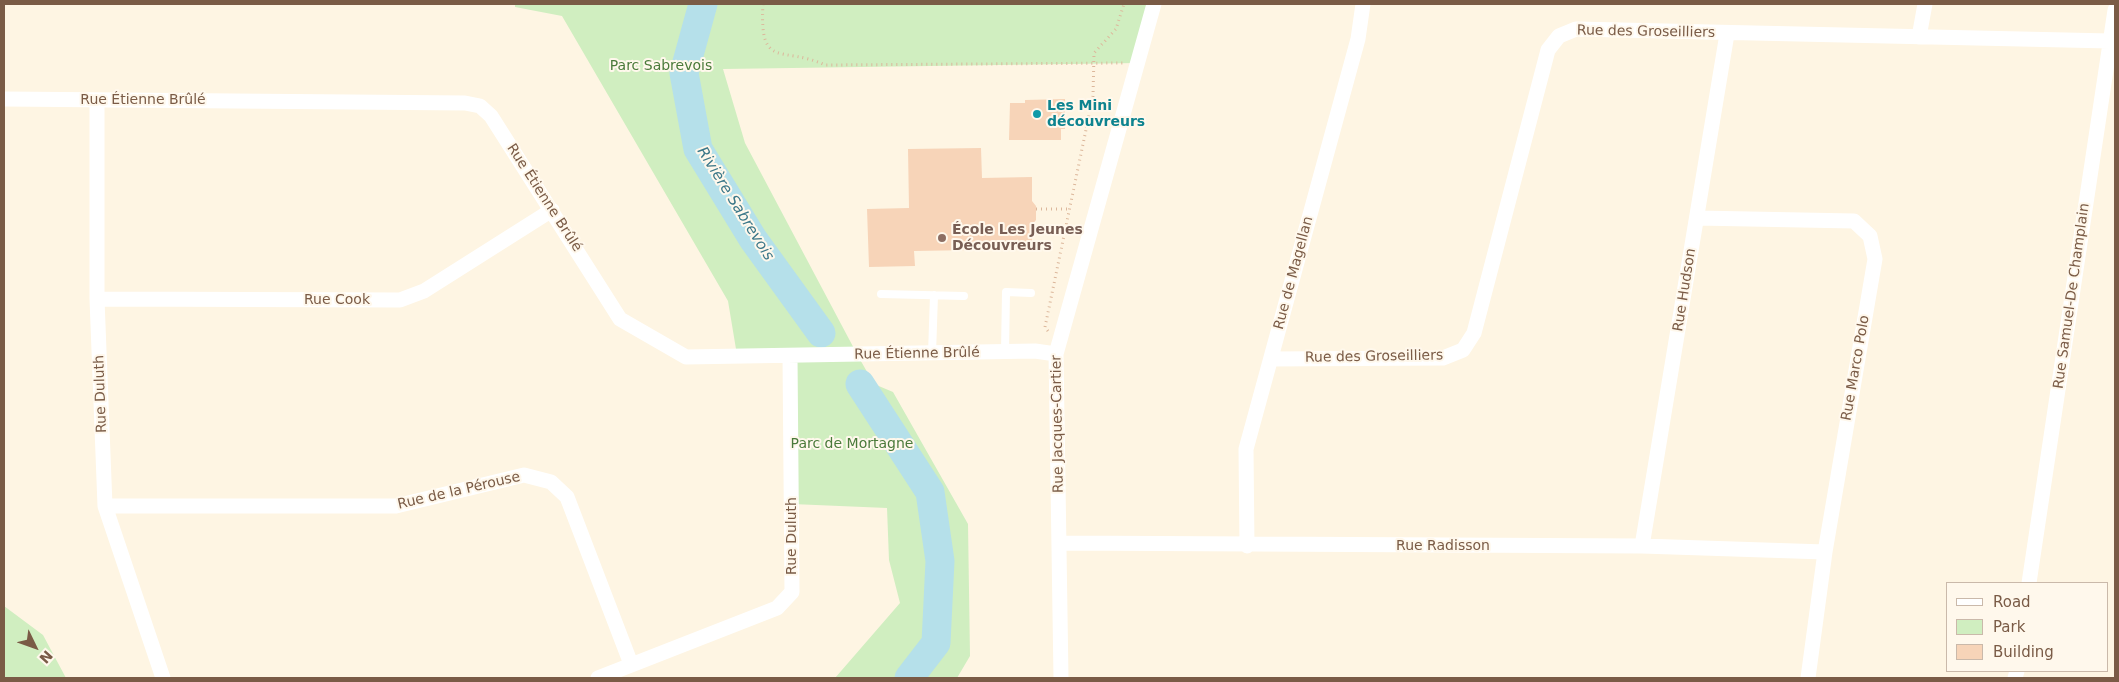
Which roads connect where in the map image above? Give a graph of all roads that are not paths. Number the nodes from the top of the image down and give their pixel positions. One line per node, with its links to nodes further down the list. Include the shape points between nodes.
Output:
1 (1154, 4): 19 (street, Rue Jacques-Cartier)
2 (1363, 4): 21 (street, Rue de Magellan, via 1358,39)
3 (1925, 4): 6 (street)
4 (2115, 10): 7 (street, Rue Samuel-De Champlain)
5 (1727, 34): 6 (street, Rue des Groseilliers); 11 (street, Rue Hudson); 21 (street, Rue des Groseilliers, via 1576,29 1559,36 1548,50 1474,333 1463,350 1443,358)
6 (1919, 37): 7 (street, Rue des Groseilliers)
7 (2110, 41): 27 (street, Rue Samuel-De Champlain)
8 (4, 99): 9 (street, Rue Étienne Brûlé)
9 (97, 100): 10 (street, Rue Étienne Brûlé, via 465,103 480,106 491,116); 16 (street, Rue Duluth)
10 (552, 210): 16 (street, Rue Cook, via 424,291 400,300); 20 (street, Rue Étienne Brûlé, via 620,319 686,357)
11 (1696, 218): 25 (street, Rue Hudson); 26 (street, Rue Marco Polo, via 1854,221 1870,236 1875,258)
12 (1031, 292): 17 (lane, via 1006,292)
13 (881, 294): 14 (lane)
14 (934, 295): 15 (lane); 18 (lane)
15 (964, 296)
16 (97, 299): 22 (street, Rue Duluth)
17 (1005, 352): 18 (street, Rue Étienne Brûlé); 19 (street, Rue Étienne Brûlé)
18 (932, 354): 20 (street, Rue Étienne Brûlé)
19 (1056, 354): 23 (street, Rue Jacques-Cartier)
20 (790, 356): 28 (street, Rue Duluth, via 792,592 777,608)
21 (1271, 359): 24 (street, Rue de Magellan, via 1246,449)
22 (105, 506): 28 (street, Rue de la Pérouse, via 396,506 524,475 551,482 567,497); 29 (street, Rue Duluth)
23 (1060, 543): 24 (street, Rue Radisson); 31 (street, Rue Jacques-Cartier)
24 (1247, 546): 25 (street, Rue Radisson)
25 (1642, 546): 26 (street, Rue Radisson)
26 (1825, 552): 32 (street, Rue Marco Polo)
27 (2030, 582)
28 (631, 664): 30 (street, Rue Duluth)
29 (163, 678)
30 (598, 678)
31 (1061, 678)
32 (1808, 678)

